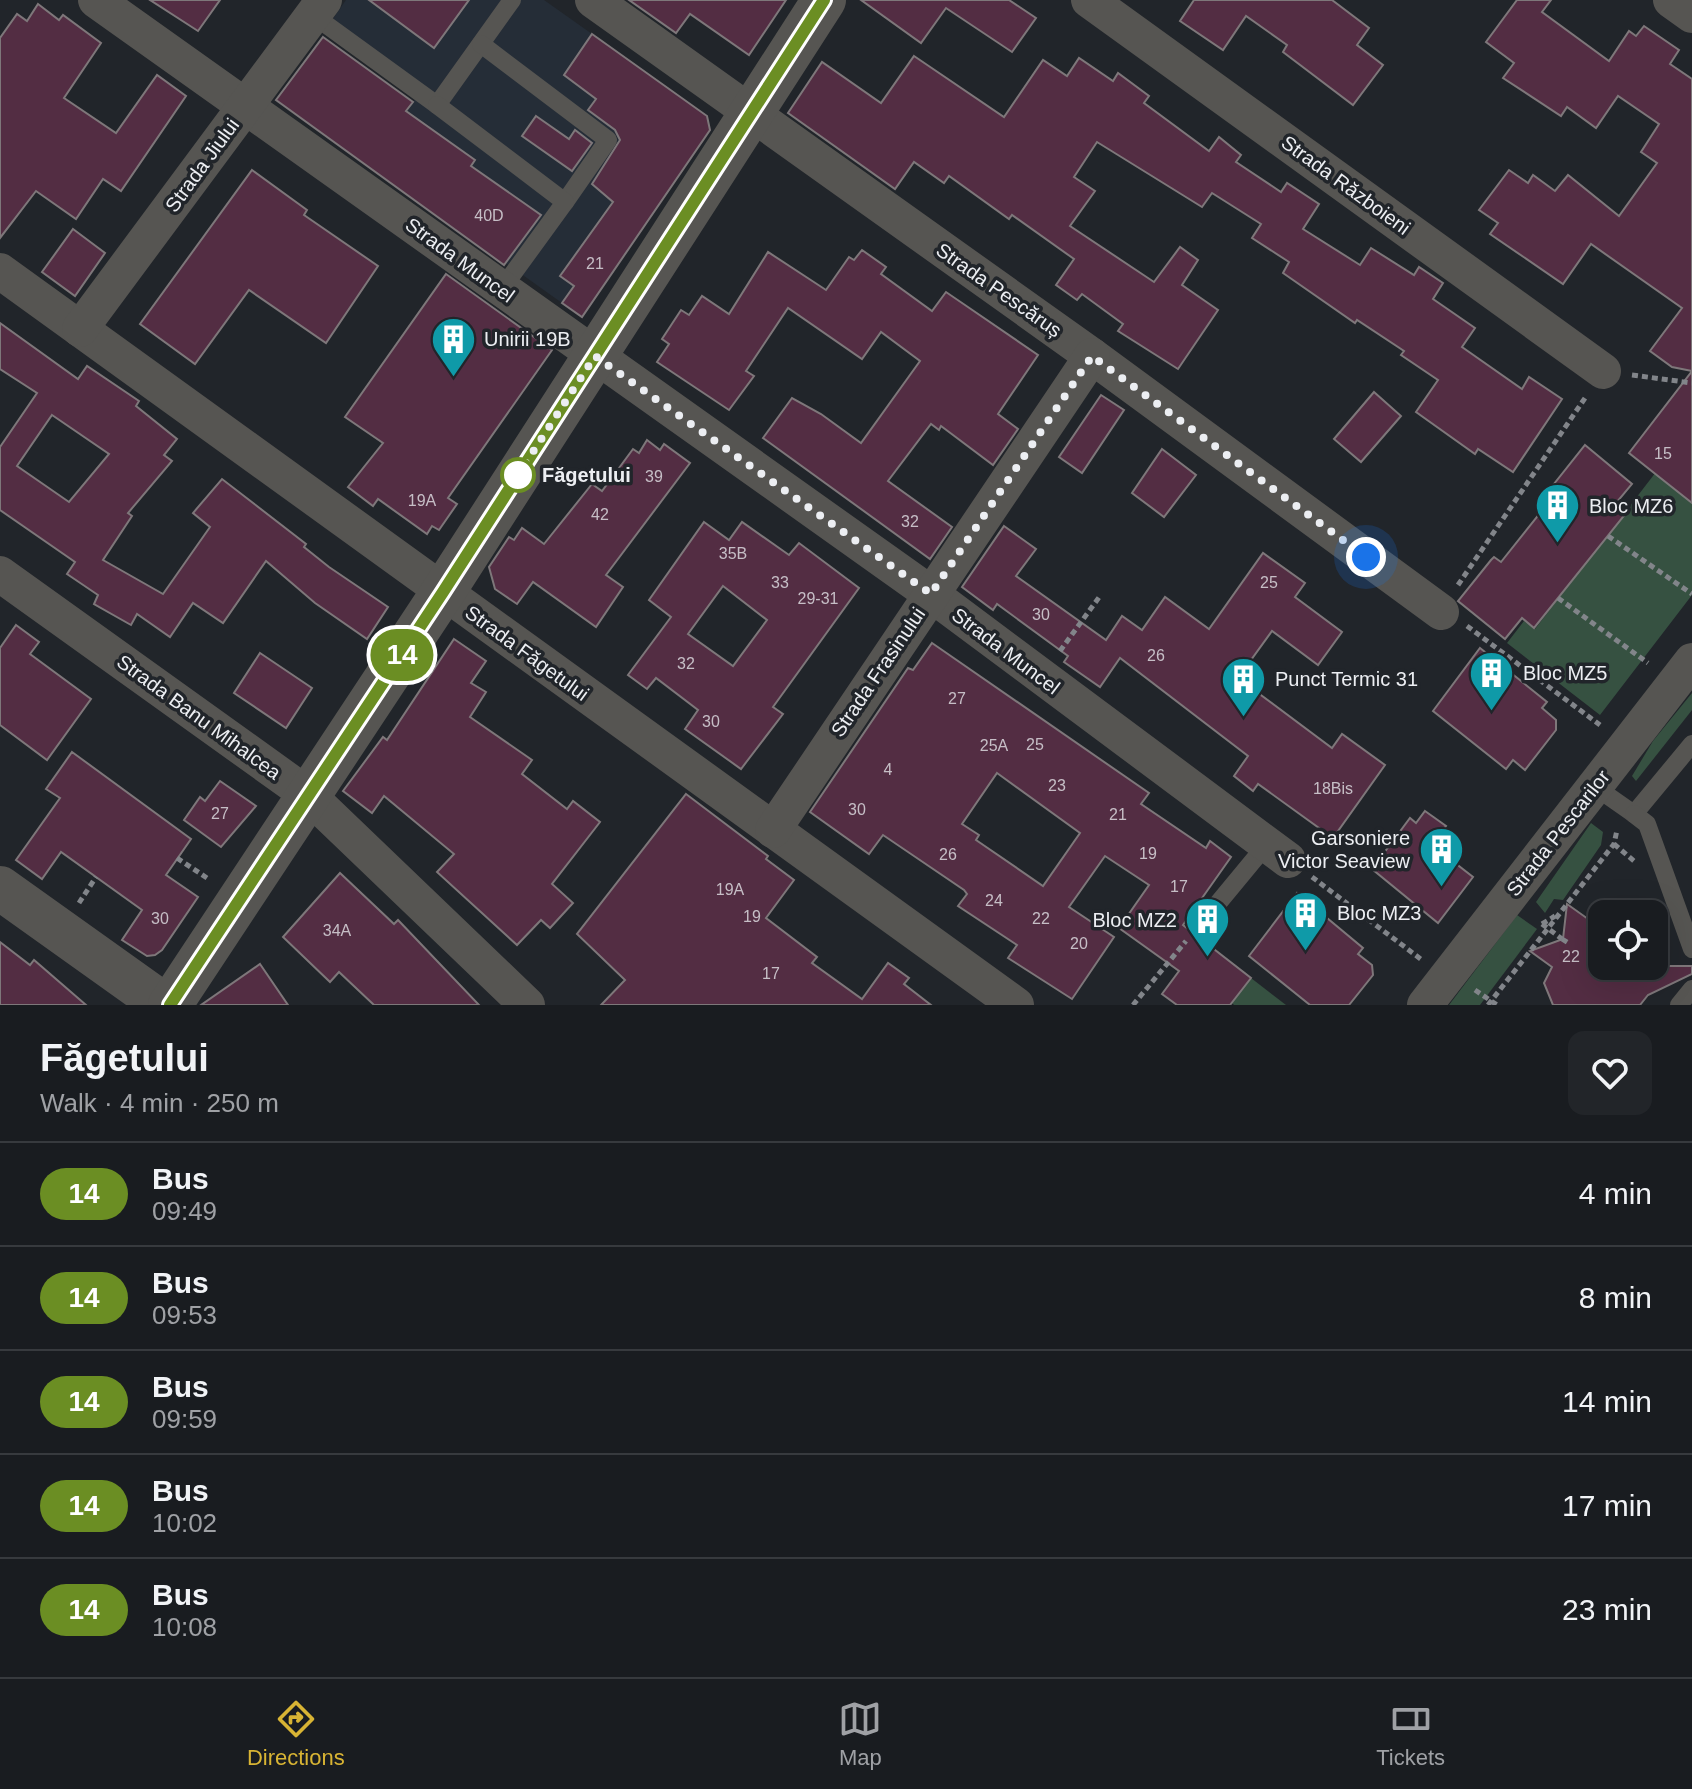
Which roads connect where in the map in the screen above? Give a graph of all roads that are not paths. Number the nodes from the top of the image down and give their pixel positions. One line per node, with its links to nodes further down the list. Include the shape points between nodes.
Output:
1 (96, 0): 11 (street, Strada Muncel)
2 (512, 0): 9 (lane)
3 (593, 0): 12 (street, Strada Pescăruș)
4 (824, 0): 12 (street)
5 (1089, 0): 19 (street, Strada Războieni)
6 (1671, 0): 8 (street)
7 (318, 8): 10 (lane); 11 (street, Strada Jiului)
8 (1692, 15)
9 (481, 44): 10 (lane); 13 (lane, via 608,140)
10 (437, 105): 13 (lane)
11 (245, 107): 15 (street, Strada Muncel); 16 (street, Strada Jiului)
12 (751, 114): 17 (street); 18 (street, Strada Pescăruș)
13 (565, 202): 15 (lane)
14 (0, 271): 16 (street, Strada Făgetului)
15 (501, 290): 17 (street, Strada Muncel)
16 (80, 329): 21 (street, Strada Făgetului)
17 (595, 356): 21 (street); 22 (street, Strada Muncel)
18 (1092, 356): 22 (street, Strada Frasinului); 23 (street, Strada Pescăruș)
19 (1603, 371)
20 (0, 574): 26 (street, Strada Banu Mihalcea)
21 (443, 592): 26 (street); 28 (street, Strada Făgetului)
22 (931, 594): 28 (street, Strada Frasinului); 29 (street, Strada Muncel)
23 (1441, 612)
24 (1692, 661): 27 (street, Strada Pescarilor)
25 (1692, 744): 27 (lane)
26 (308, 795): 35 (street); 36 (street, Strada Banu Mihalcea)
27 (1617, 802): 32 (lane, via 1647,824); 38 (street, Strada Pescarilor)
28 (773, 830): 37 (street, Strada Făgetului)
29 (1278, 852): 31 (lane)
30 (0, 888): 34 (street)
31 (1200, 925)
32 (1692, 949)
33 (1692, 989): 39 (lane)
34 (164, 1005)
35 (170, 1005)
36 (527, 1005)
37 (1016, 1005)
38 (1425, 1005)
39 (1679, 1005)

